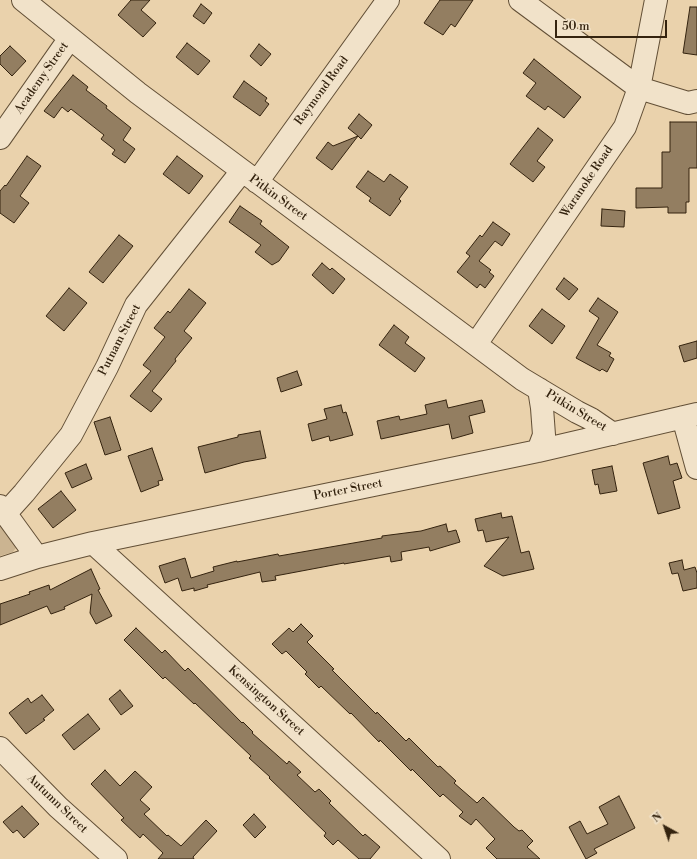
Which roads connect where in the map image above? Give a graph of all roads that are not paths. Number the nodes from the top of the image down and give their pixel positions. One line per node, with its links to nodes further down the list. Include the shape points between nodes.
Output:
1 (23, 0): 5 (street, Pitkin Street)
2 (388, 0): 9 (street, Raymond Road)
3 (520, 0): 6 (street)
4 (656, 0): 6 (street, Waranoke Road)
5 (70, 38): 8 (street, Academy Street); 9 (street, Pitkin Street, via 138,93)
6 (639, 88): 7 (street, via 688,103); 10 (street, Waranoke Road, via 625,127)
7 (697, 101)
8 (0, 138)
9 (249, 176): 10 (street, Pitkin Street); 16 (street, Putnam Street, via 136,305 71,435 24,493)
10 (476, 344): 11 (street, Pitkin Street)
11 (539, 389): 13 (street, Pitkin Street); 14 (street, Pitkin Street, via 544,435)
12 (690, 415): 13 (street, Porter Street); 15 (street)
13 (613, 434): 14 (street, Porter Street)
14 (538, 451): 17 (street, Porter Street)
15 (697, 468)
16 (3, 509): 18 (street)
17 (93, 543): 18 (street, Porter Street); 22 (street, Kensington Street)
18 (37, 557): 19 (street, Porter Street)
19 (0, 569)
20 (0, 748): 21 (street, Autumn Street, via 58,807)
21 (116, 859)
22 (439, 859)

